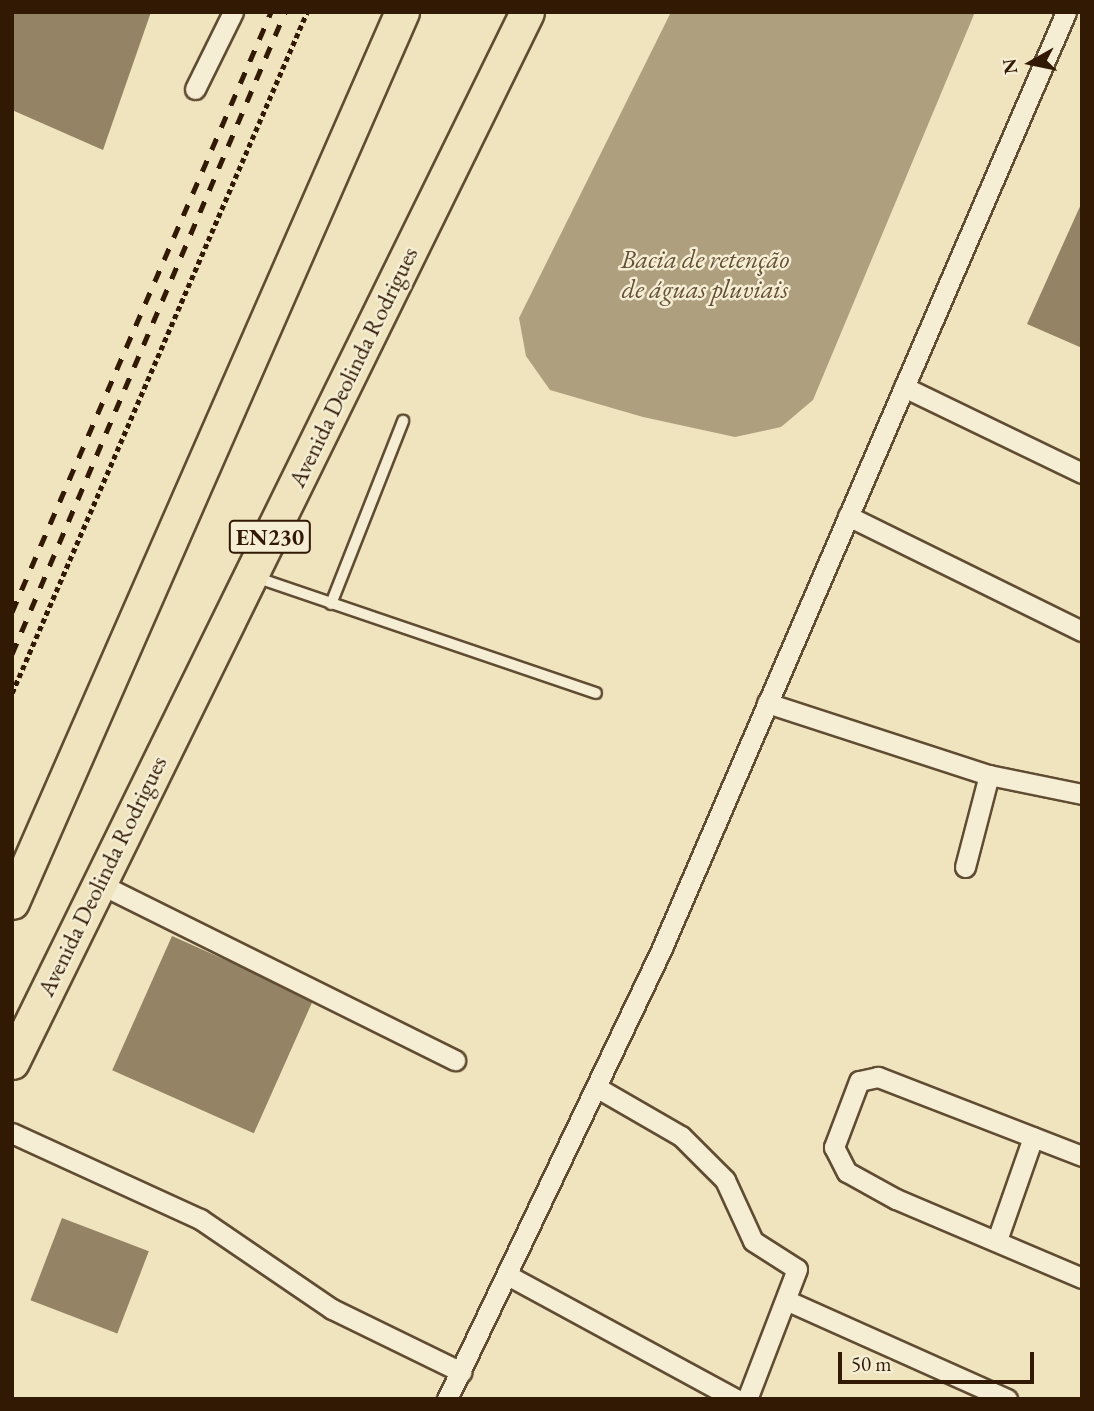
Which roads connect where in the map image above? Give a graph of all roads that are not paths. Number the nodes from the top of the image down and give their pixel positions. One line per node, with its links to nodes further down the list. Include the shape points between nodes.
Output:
1 (233, 12): 5 (street)
2 (402, 12): 19 (highway)
3 (527, 12): 10 (highway, Avenida Deolinda Rodrigues / EN230)
4 (1066, 12): 6 (street)
5 (195, 89)
6 (904, 387): 8 (street); 9 (street)
7 (403, 421): 11 (lane)
8 (1082, 473)
9 (848, 516): 12 (street); 14 (street)
10 (251, 576): 11 (lane); 18 (highway, Avenida Deolinda Rodrigues / EN230)
11 (331, 604): 13 (lane)
12 (1082, 631)
13 (596, 694)
14 (767, 703): 15 (street); 22 (street)
15 (989, 775): 16 (street); 17 (street)
16 (1082, 794)
17 (965, 867)
18 (96, 882): 20 (street); 21 (highway, Avenida Deolinda Rodrigues / EN230)
19 (12, 902)
20 (455, 1060)
21 (12, 1062)
22 (596, 1087): 27 (street); 29 (street, via 681,1136 725,1180 753,1241 797,1269)
23 (12, 1133): 30 (street, via 200,1219 332,1309)
24 (1033, 1138): 25 (street); 26 (street); 26 (street, via 868,1077 859,1081 834,1147 847,1172)
25 (1082, 1156)
26 (997, 1240): 28 (street)
27 (511, 1277): 30 (street); 32 (street)
28 (1082, 1279)
29 (788, 1301): 33 (street); 34 (street)
30 (461, 1372): 31 (street)
31 (447, 1399)
32 (736, 1399)
33 (747, 1399)
34 (1007, 1399)

